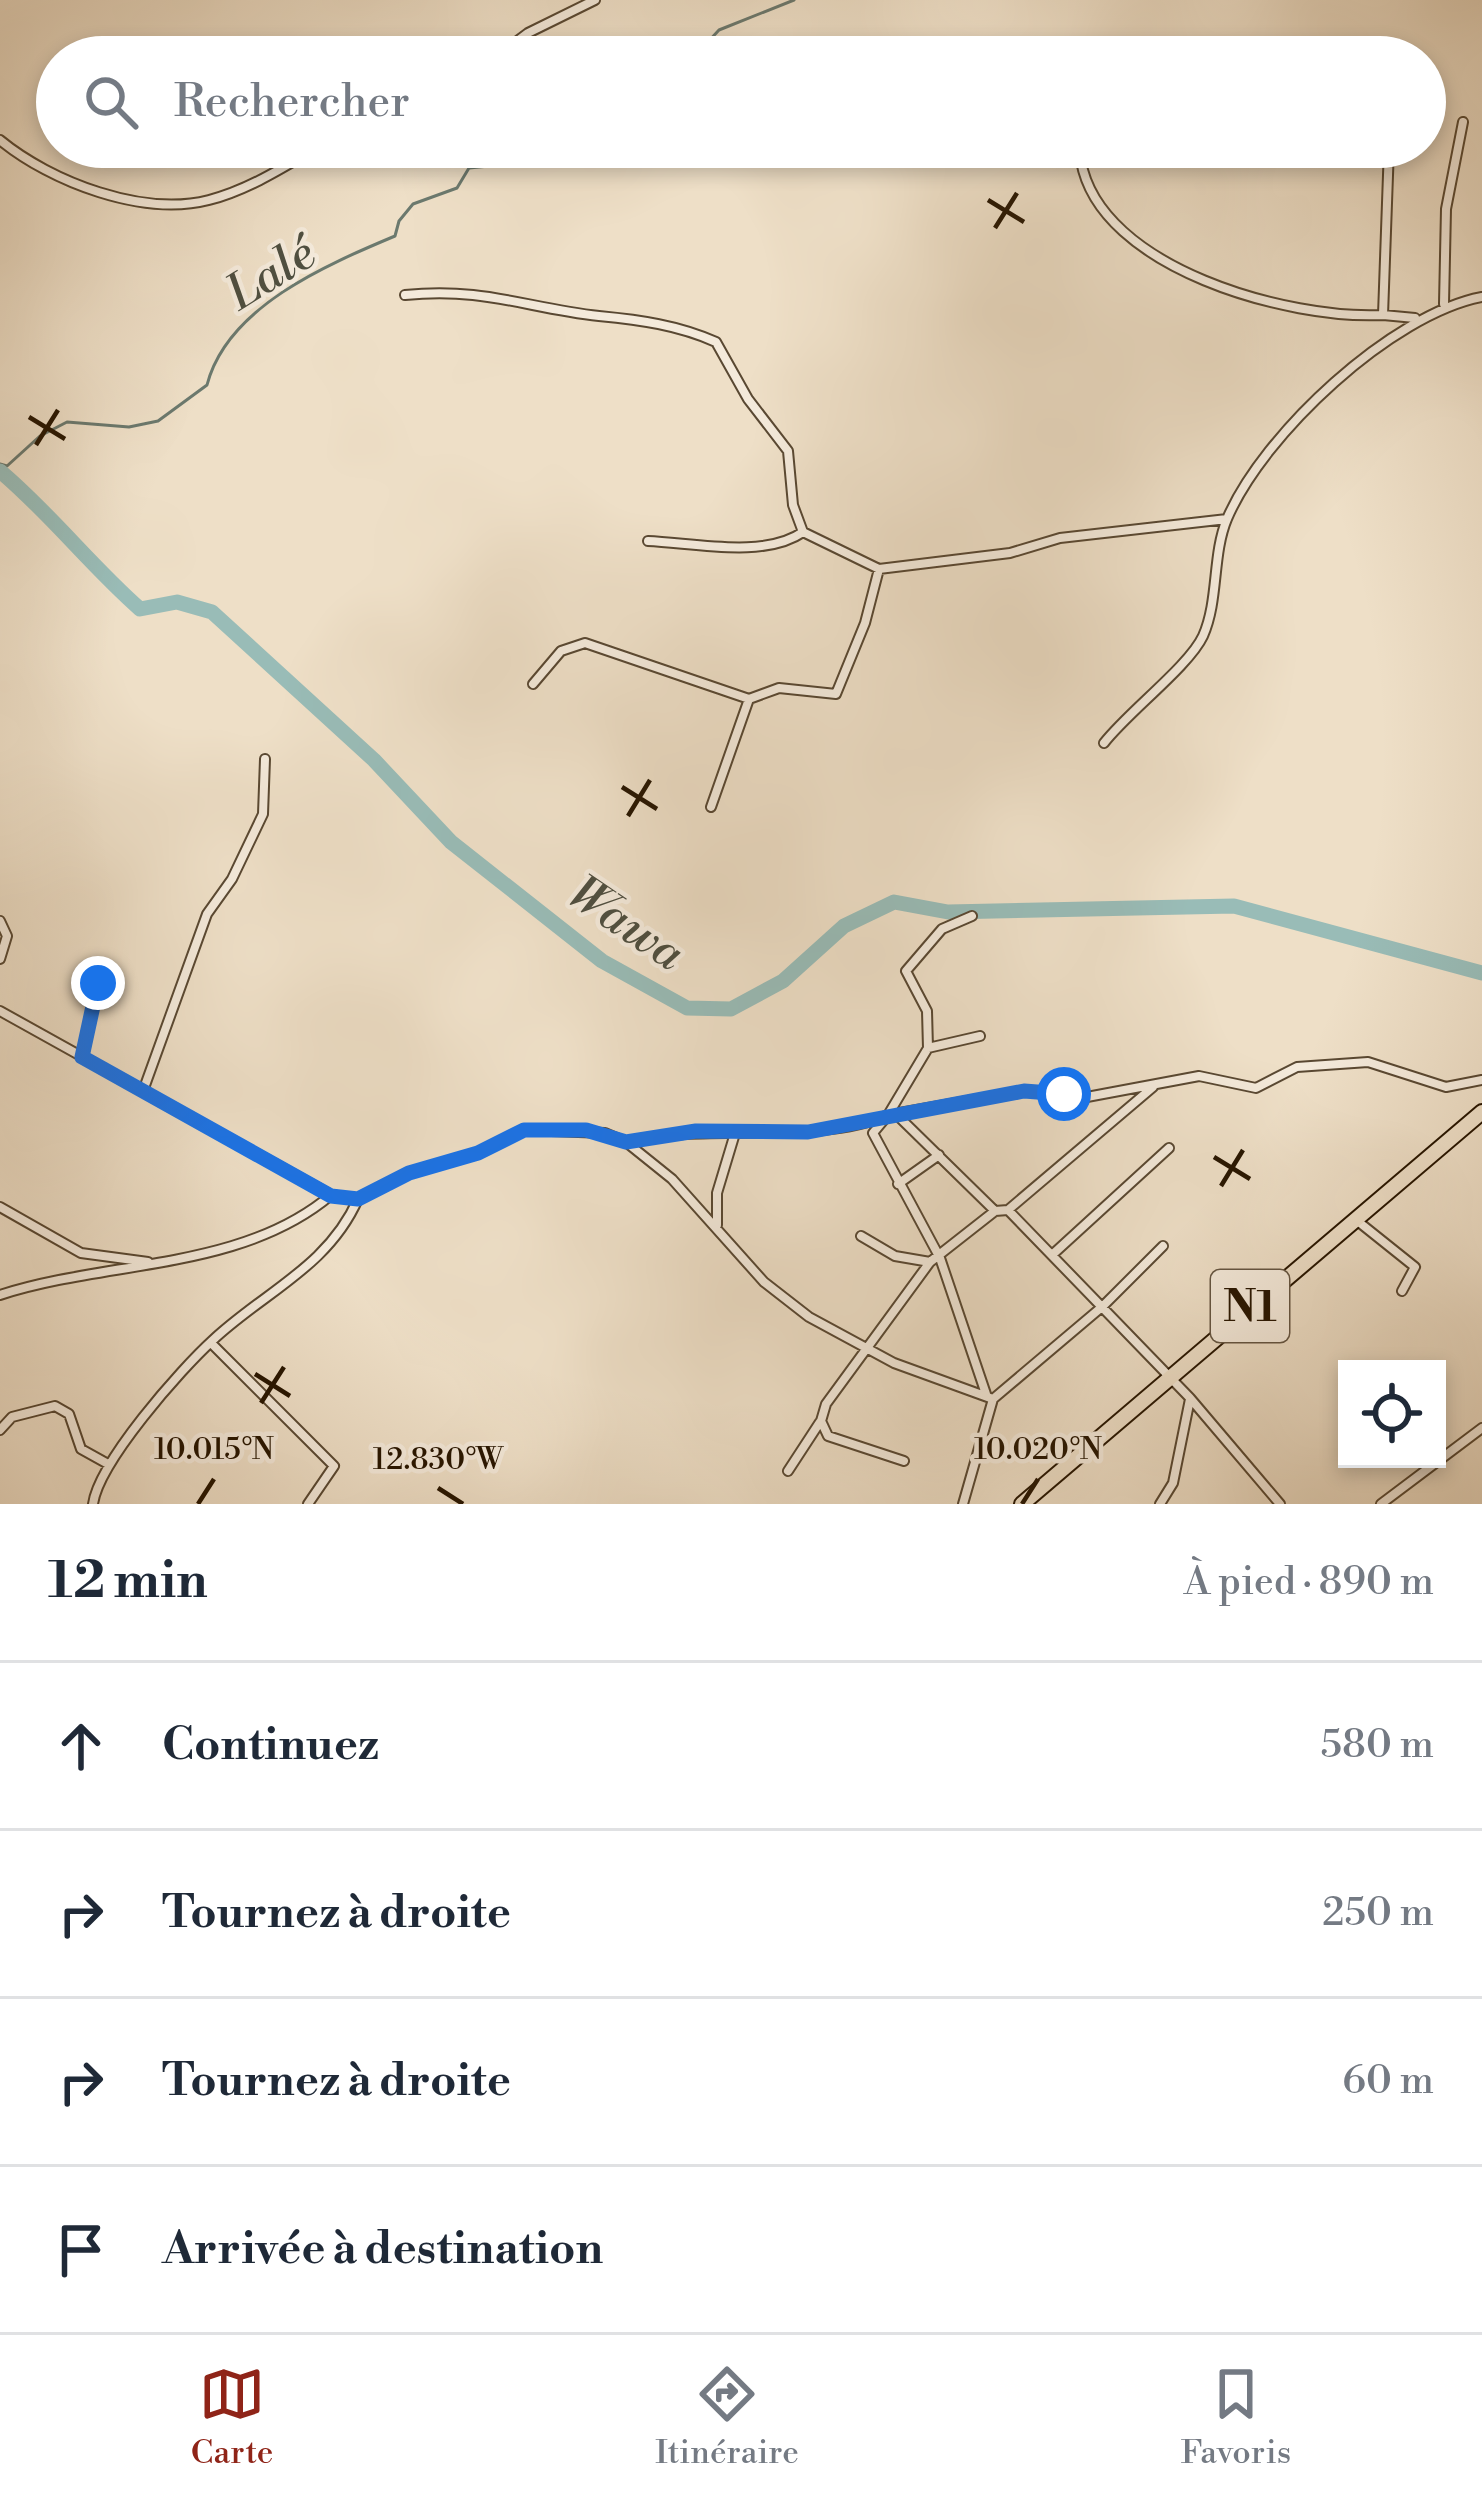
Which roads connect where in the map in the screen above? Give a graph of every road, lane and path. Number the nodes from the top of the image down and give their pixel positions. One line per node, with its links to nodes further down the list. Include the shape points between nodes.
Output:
1 (595, 0): 2 (street)
2 (524, 36)
3 (1463, 122): 12 (street, via 1446,209)
4 (0, 140): 5 (street)
5 (36, 160)
6 (50, 168): 7 (street, via 118,196 185,204)
7 (282, 168)
8 (1084, 168): 13 (street, via 1099,203 1160,263 1294,308)
9 (1388, 168): 13 (street)
10 (405, 295): 16 (street, via 510,296 630,316 716,342 788,451)
11 (1482, 297): 12 (street)
12 (1444, 305): 14 (street)
13 (1383, 315): 14 (street)
14 (1417, 318): 15 (street, via 1322,397 1258,467)
15 (1227, 519): 18 (street); 21 (street, via 1202,638)
16 (803, 532): 17 (street, via 764,546); 18 (street)
17 (648, 542)
18 (879, 569): 20 (street, via 836,694 778,688)
19 (533, 684): 20 (street, via 561,651 585,643)
20 (749, 699): 23 (street)
21 (1104, 743)
22 (265, 759): 34 (street, via 263,814 207,914)
23 (711, 807)
24 (971, 916): 30 (street, via 942,929 906,971 927,1011)
25 (0, 921): 26 (street, via 7,947)
26 (0, 959)
27 (98, 983): 31 (street)
28 (0, 1011): 31 (street)
29 (980, 1036): 30 (street)
30 (928, 1048): 36 (street)
31 (82, 1057): 34 (street)
32 (1482, 1080): 33 (street, via 1446,1088 1368,1062 1297,1067 1256,1088 1199,1076)
33 (1156, 1085): 36 (street, via 1087,1097 1024,1091); 45 (street)
34 (143, 1091): 42 (street)
35 (1482, 1112): 47 (highway, N1)
36 (893, 1115): 37 (street, via 808,1132); 40 (street); 41 (street, via 872,1133)
37 (736, 1130): 38 (street); 48 (street, via 717,1193)
38 (626, 1142): 43 (street, via 586,1130 524,1130); 48 (street)
39 (1169, 1148): 51 (street)
40 (939, 1155): 41 (street); 46 (street)
41 (898, 1184): 52 (street)
42 (331, 1196): 43 (street); 53 (street, via 303,1219)
43 (358, 1199): 57 (street, via 328,1246 282,1291)
44 (0, 1207): 53 (street, via 81,1253)
45 (1008, 1210): 46 (street); 51 (street)
46 (995, 1211): 52 (street)
47 (1354, 1218): 54 (street, via 1415,1268); 59 (highway, N1)
48 (717, 1225): 58 (street, via 764,1282)
49 (861, 1236): 52 (street, via 896,1256)
50 (1163, 1246): 56 (street)
51 (1052, 1255): 56 (street)
52 (936, 1257): 58 (street); 60 (street)
53 (157, 1264): 55 (street)
54 (1402, 1291)
55 (0, 1295)
56 (1103, 1306): 59 (street); 60 (street)
57 (210, 1342): 66 (street); 69 (street, via 334,1466)
58 (866, 1350): 60 (street); 62 (street)
59 (1168, 1375): 61 (street); 71 (highway, N1)
60 (989, 1396): 70 (street)
61 (1190, 1398): 72 (street, via 1173,1483); 73 (street)
62 (820, 1421): 65 (street, via 828,1436); 67 (street)
63 (1482, 1428): 74 (street)
64 (0, 1430): 66 (street, via 12,1417 55,1406 69,1414 81,1449)
65 (904, 1461)
66 (108, 1464): 68 (street)
67 (788, 1471)
68 (93, 1504)
69 (308, 1504)
70 (963, 1504)
71 (1022, 1504)
72 (1160, 1504)
73 (1280, 1504)
74 (1381, 1504)

